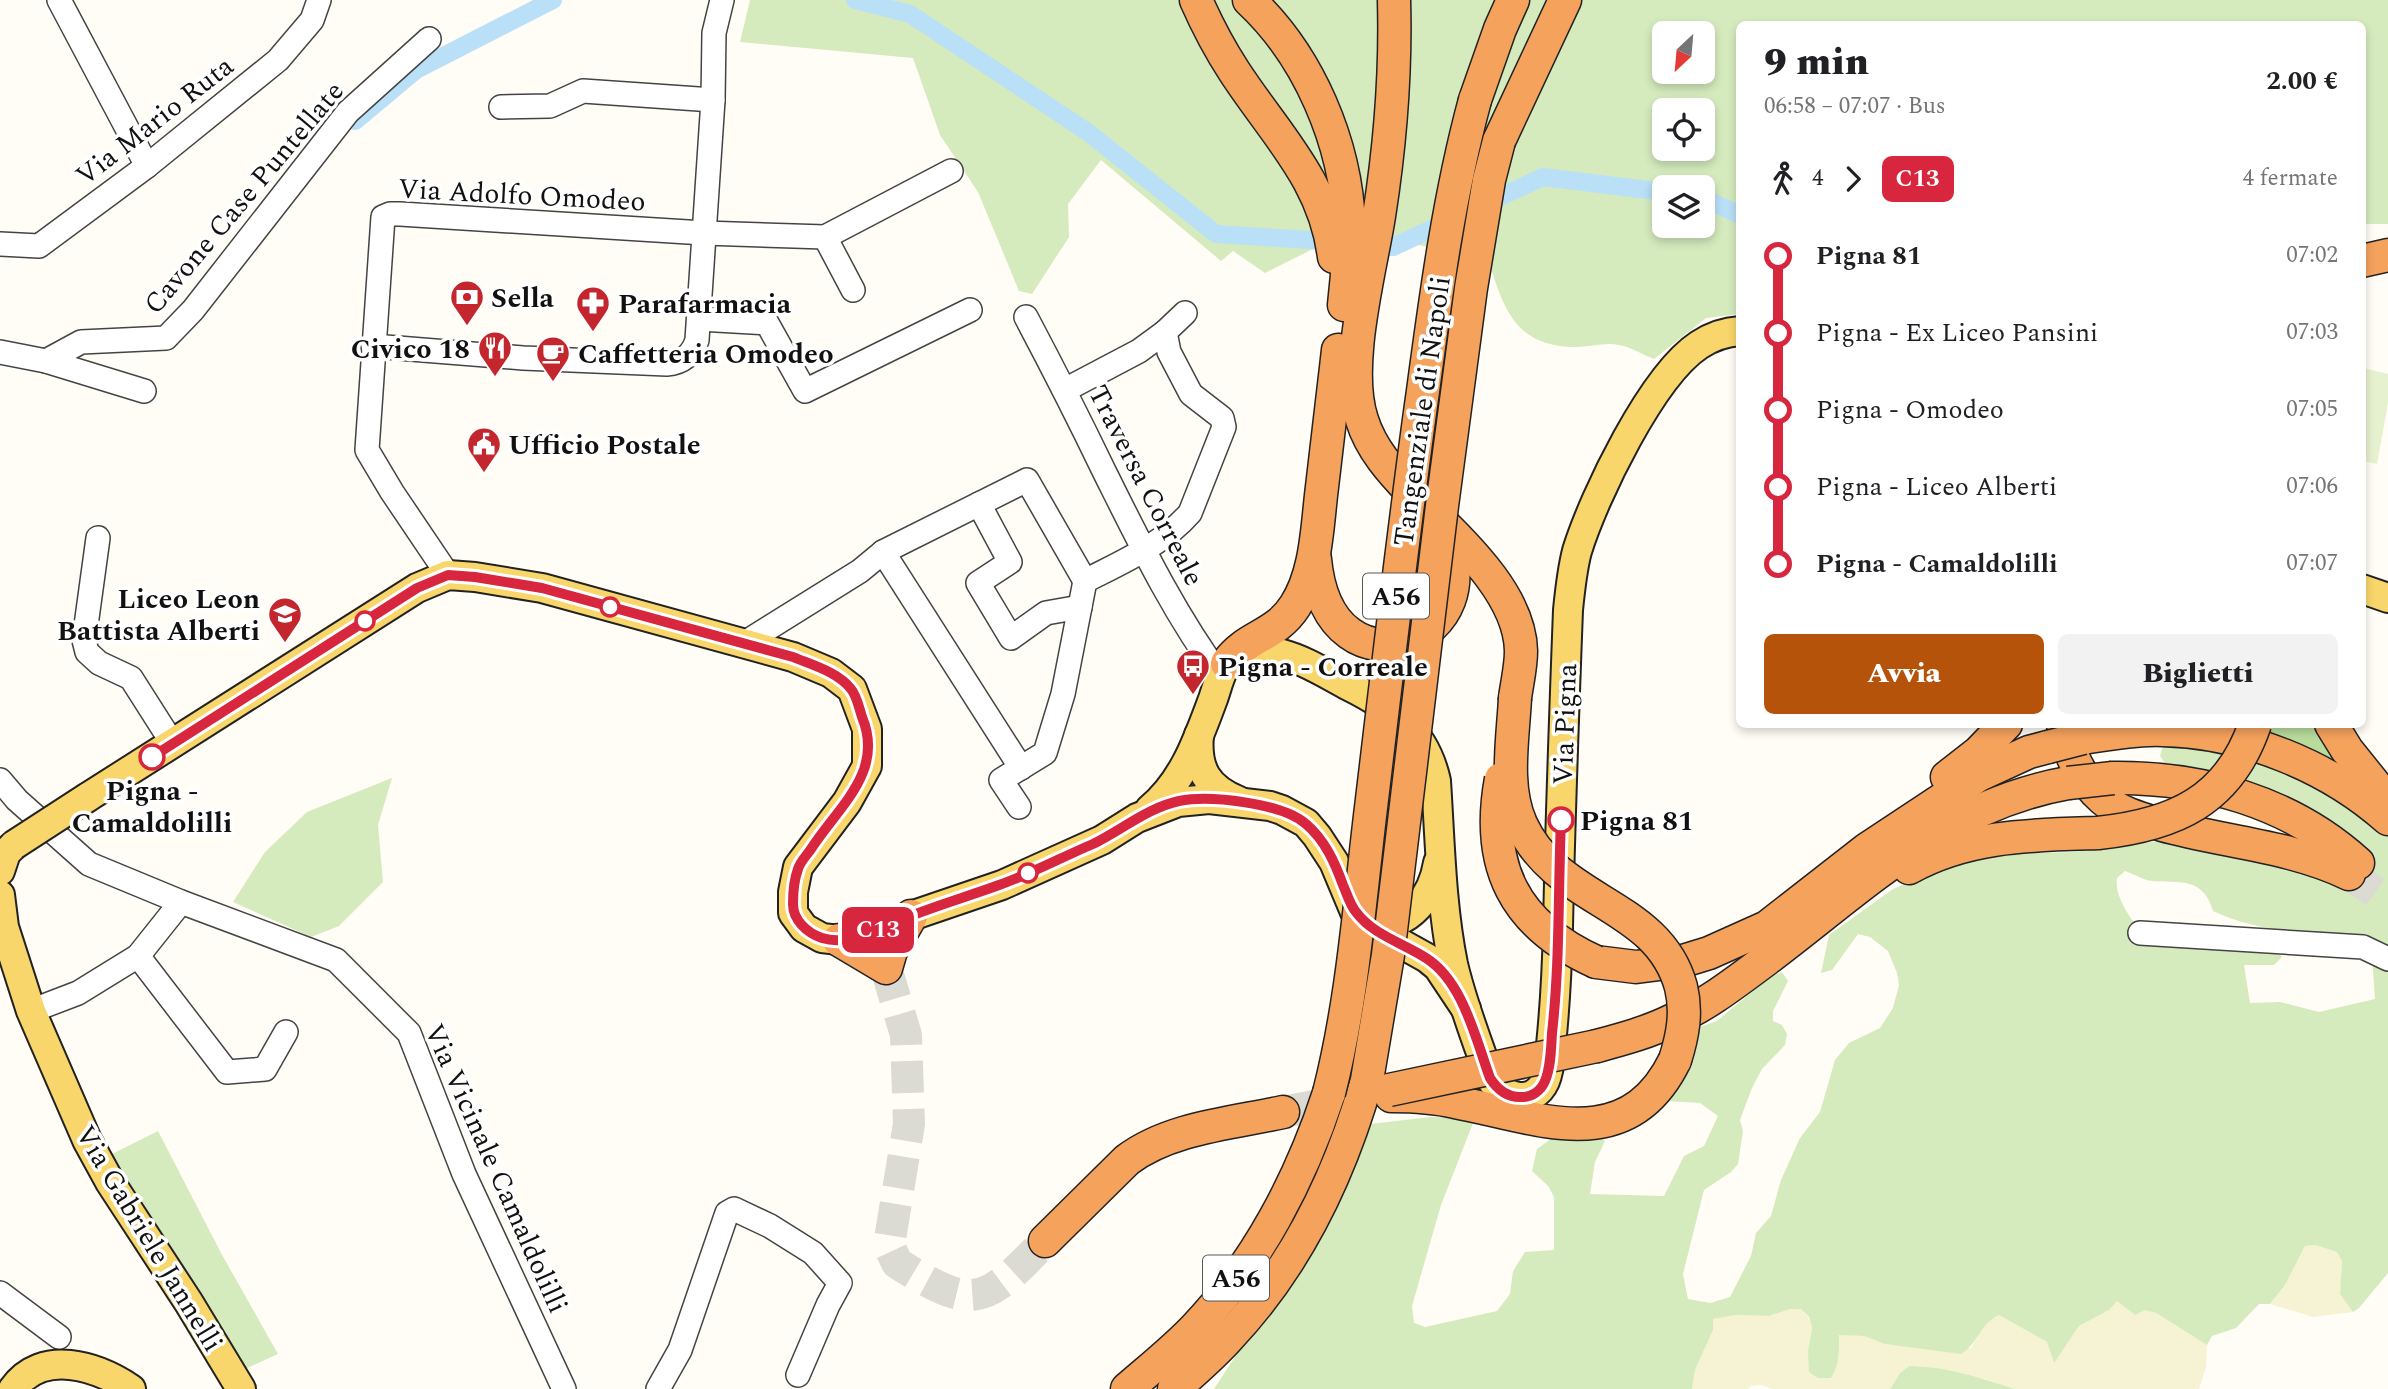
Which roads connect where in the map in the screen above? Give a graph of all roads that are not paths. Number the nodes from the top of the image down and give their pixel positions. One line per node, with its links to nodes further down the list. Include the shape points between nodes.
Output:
1 (59, 0): 19 (street)
2 (319, 0): 19 (street, Via Mario Ruta, via 312,20 278,60)
3 (723, 0): 14 (street)
4 (734, 0): 14 (street, via 726,37)
5 (1196, 0): 34 (highway, via 1234,72 1314,188 1331,232)
6 (1249, 0): 34 (highway, via 1274,26 1304,71 1335,143 1349,222)
7 (1275, 0): 28 (highway, via 1322,65 1348,122 1365,195)
8 (1394, 0): 28 (highway, via 1387,147)
9 (1502, 0): 16 (highway)
10 (1513, 0): 16 (highway, Tangenziale di Napoli / A56)
11 (1549, 0): 18 (highway, Tangenziale di Napoli / A56, via 1515,84)
12 (1565, 0): 18 (highway)
13 (429, 39): 39 (street, Cavone Case Puntellate, via 348,112 166,338 81,342)
14 (715, 56): 15 (street)
15 (713, 100): 17 (street, via 583,91 551,106); 21 (street)
16 (1475, 100): 93 (highway, Tangenziale di Napoli / A56, bridge, via 1438,285 1349,993 1329,1093 1297,1175 1266,1232 1217,1304 1171,1352)
17 (502, 107)
18 (1499, 141): 87 (highway, Tangenziale di Napoli / A56, bridge, via 1471,288 1440,519 1388,955)
19 (147, 166): 25 (street, Via Mario Ruta, via 39,246)
20 (951, 171): 23 (street)
21 (705, 233): 23 (street); 33 (street); 37 (street, Via Adolfo Omodeo, via 386,214 381,221)
22 (2388, 236): 24 (highway)
23 (825, 237): 29 (street)
24 (2366, 238)
25 (0, 244)
26 (2388, 255): 27 (highway)
27 (2366, 260)
28 (1367, 283): 43 (highway, via 1355,370 1358,405 1375,449)
29 (853, 290)
30 (970, 310): 33 (street, via 805,391 767,323)
31 (1185, 313): 36 (street)
32 (1026, 317): 41 (street, Traversa Correale)
33 (699, 319): 37 (street, via 695,348 674,363 523,358)
34 (1342, 325): 45 (highway)
35 (1736, 331): 84 (main road, Via Pigna, via 1700,344 1663,382 1618,458 1577,553 1568,610 1556,1004 1548,1072 1541,1088 1517,1097 1496,1087)
36 (1165, 332): 41 (street); 46 (street, via 1169,352 1191,394 1222,418 1224,427 1190,513)
37 (373, 346): 48 (street, Via Adolfo Omodeo, via 367,450)
38 (0, 352): 39 (street)
39 (46, 361): 40 (street)
40 (145, 390)
41 (1065, 390): 46 (street, Traversa Correale)
42 (979, 504): 47 (street); 49 (street, via 1027,480); 52 (street, via 1010,562 978,583 1011,638 1046,613)
43 (1426, 507): 45 (highway, bridge, via 1445,538 1454,580 1448,602 1433,625 1414,639 1377,644 1347,632 1324,602); 55 (highway, bridge, via 1491,578 1509,607 1521,650)
44 (97, 538): 61 (street, via 84,640 88,652 99,663 131,678)
45 (1314, 549): 54 (highway, via 1307,582 1295,607 1275,629 1240,647)
46 (1144, 551): 49 (street); 54 (street, Traversa Correale, via 1206,656)
47 (883, 552): 53 (street); 62 (street)
48 (448, 575): 53 (main road, via 542,588); 61 (main road, via 417,588)
49 (1085, 581): 52 (street)
50 (2366, 590): 51 (main road)
51 (2388, 598)
52 (1080, 607): 62 (street, via 1063,694 1045,753)
53 (743, 644): 81 (main road, via 831,673 852,690 867,729 867,765 847,802 798,867 793,892 793,913 804,928 822,938)
54 (1224, 670): 58 (main road, Via Pigna); 69 (main road, Via Pigna, via 1249,651 1281,653 1390,709 1418,738 1433,768)
55 (1515, 698): 78 (highway, bridge, via 1497,799 1496,836 1503,869 1541,929 1596,962 1636,967 1709,954); 87 (highway, bridge, via 1511,788 1520,823 1550,866 1636,923 1668,956 1684,1004 1683,1033 1675,1060 1641,1103 1584,1124 1550,1123)
56 (2002, 728): 71 (highway, via 1901,814)
57 (2253, 728): 71 (highway, bridge, via 2237,764 2222,782 2200,802 2162,821 2098,833 1977,842 1929,858)
58 (1199, 735): 65 (main road, Via Pigna, via 1198,754 1210,783); 67 (main road, Via Pigna, via 1178,778)
59 (2064, 736): 68 (highway, via 2163,730 2248,744 2291,758 2335,780); 71 (highway, via 1979,775); 71 (highway, bridge, via 2073,761 2103,799 2138,818 2354,869 2344,850 2308,826 2250,799 2182,781 2113,778 2068,783 2026,792 1967,816)
60 (2339, 737): 64 (highway)
61 (173, 744): 70 (main road, bridge)
62 (1021, 768): 66 (street, via 1001,780)
63 (0, 780): 75 (street, Via Vicinale Camaldolilli, via 89,864)
64 (2388, 801)
65 (1244, 803): 67 (main road, Via Pigna, via 1178,802); 77 (main road, Via Pigna, via 1282,810 1306,823 1334,862 1350,903)
66 (1019, 807)
67 (1137, 818): 76 (main road, Via Pigna, via 1002,885)
68 (2388, 819)
69 (1440, 842): 77 (main road, Via Pigna, via 1433,881 1415,910 1397,923); 84 (main road, Via Pigna, via 1448,934)
70 (7, 848): 72 (main road)
71 (1868, 867): 78 (highway)
72 (0, 871)
73 (0, 876): 74 (main road, Via Gabriele Jannelli)
74 (0, 893): 79 (main road, Via Gabriele Jannelli)
75 (181, 902): 82 (street); 97 (street, Via Vicinale Camaldolilli, via 336,960 409,1032 464,1174)
76 (911, 916): 81 (main road, Via Pigna); 81 (highway, via 886,968)
77 (1364, 921): 84 (main road, Via Pigna, via 1438,967)
78 (1793, 922): 87 (highway, bridge, via 1723,991 1674,1020 1597,1046)
79 (2, 924): 85 (main road, Via Gabriele Jannelli)
80 (2140, 933): 83 (street, via 2363,947)
81 (839, 940)
82 (138, 956): 85 (street, via 78,993); 86 (street, via 226,1072 265,1069)
83 (2388, 959)
84 (1466, 1009)
85 (31, 1011): 96 (main road, Via Gabriele Jannelli, via 110,1182)
86 (286, 1032)
87 (1382, 1088): 99 (highway, Tangenziale di Napoli / A56, via 1355,1121 1333,1179 1278,1276 1230,1337)
88 (1283, 1112): 89 (highway, via 1172,1136 1147,1146)
89 (1045, 1241)
90 (0, 1293): 91 (street)
91 (59, 1337)
92 (798, 1375): 98 (street, via 840,1283 813,1253 734,1209 727,1213 683,1341)
93 (1125, 1377)
94 (13, 1389): 95 (main road, via 35,1370 70,1364)
95 (131, 1389)
96 (241, 1389)
97 (564, 1389)
98 (658, 1389)
99 (1174, 1389)

